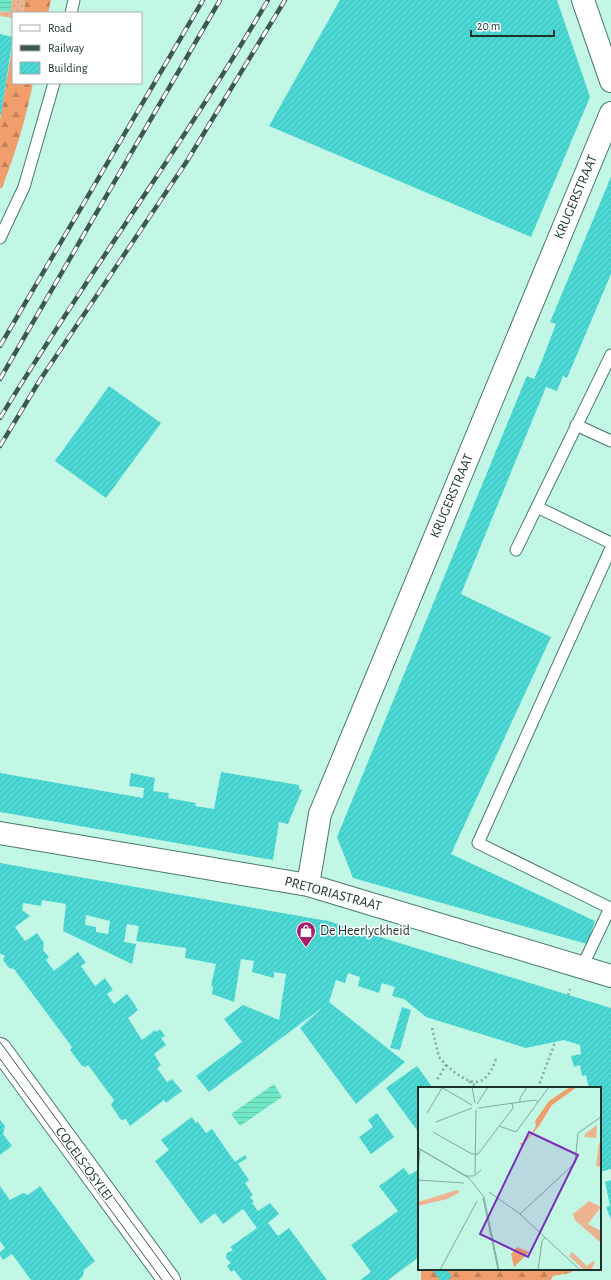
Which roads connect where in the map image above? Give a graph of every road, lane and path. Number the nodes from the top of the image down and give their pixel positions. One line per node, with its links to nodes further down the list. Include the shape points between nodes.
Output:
1 (74, 0): 3 (lane)
2 (583, 0): 4 (street)
3 (71, 12)
4 (611, 81)
5 (54, 84): 7 (lane, via 24,187)
6 (611, 113): 16 (street, KRUGERSTRAAT, via 320,814)
7 (0, 238)
8 (611, 355): 9 (lane)
9 (576, 425): 10 (lane); 11 (lane)
10 (611, 441)
11 (537, 507): 12 (lane); 14 (lane)
12 (611, 543)
13 (611, 548): 17 (lane, via 478,843 610,908)
14 (516, 550)
15 (0, 833): 16 (street, PRETORIASTRAAT)
16 (308, 885): 17 (street, PRETORIASTRAAT)
17 (582, 967): 18 (street, PRETORIASTRAAT)
18 (611, 976)
19 (432, 1028): 23 (path, via 439,1057)
20 (554, 1042): 28 (path)
21 (0, 1049): 29 (street, COGELS-OSYLEI)
22 (496, 1059): 25 (path, via 491,1072 482,1080)
23 (446, 1065): 24 (path); 25 (path)
24 (437, 1080)
25 (470, 1082): 26 (path); 27 (path)
26 (468, 1087)
27 (477, 1087)
28 (538, 1087)
29 (169, 1280)

